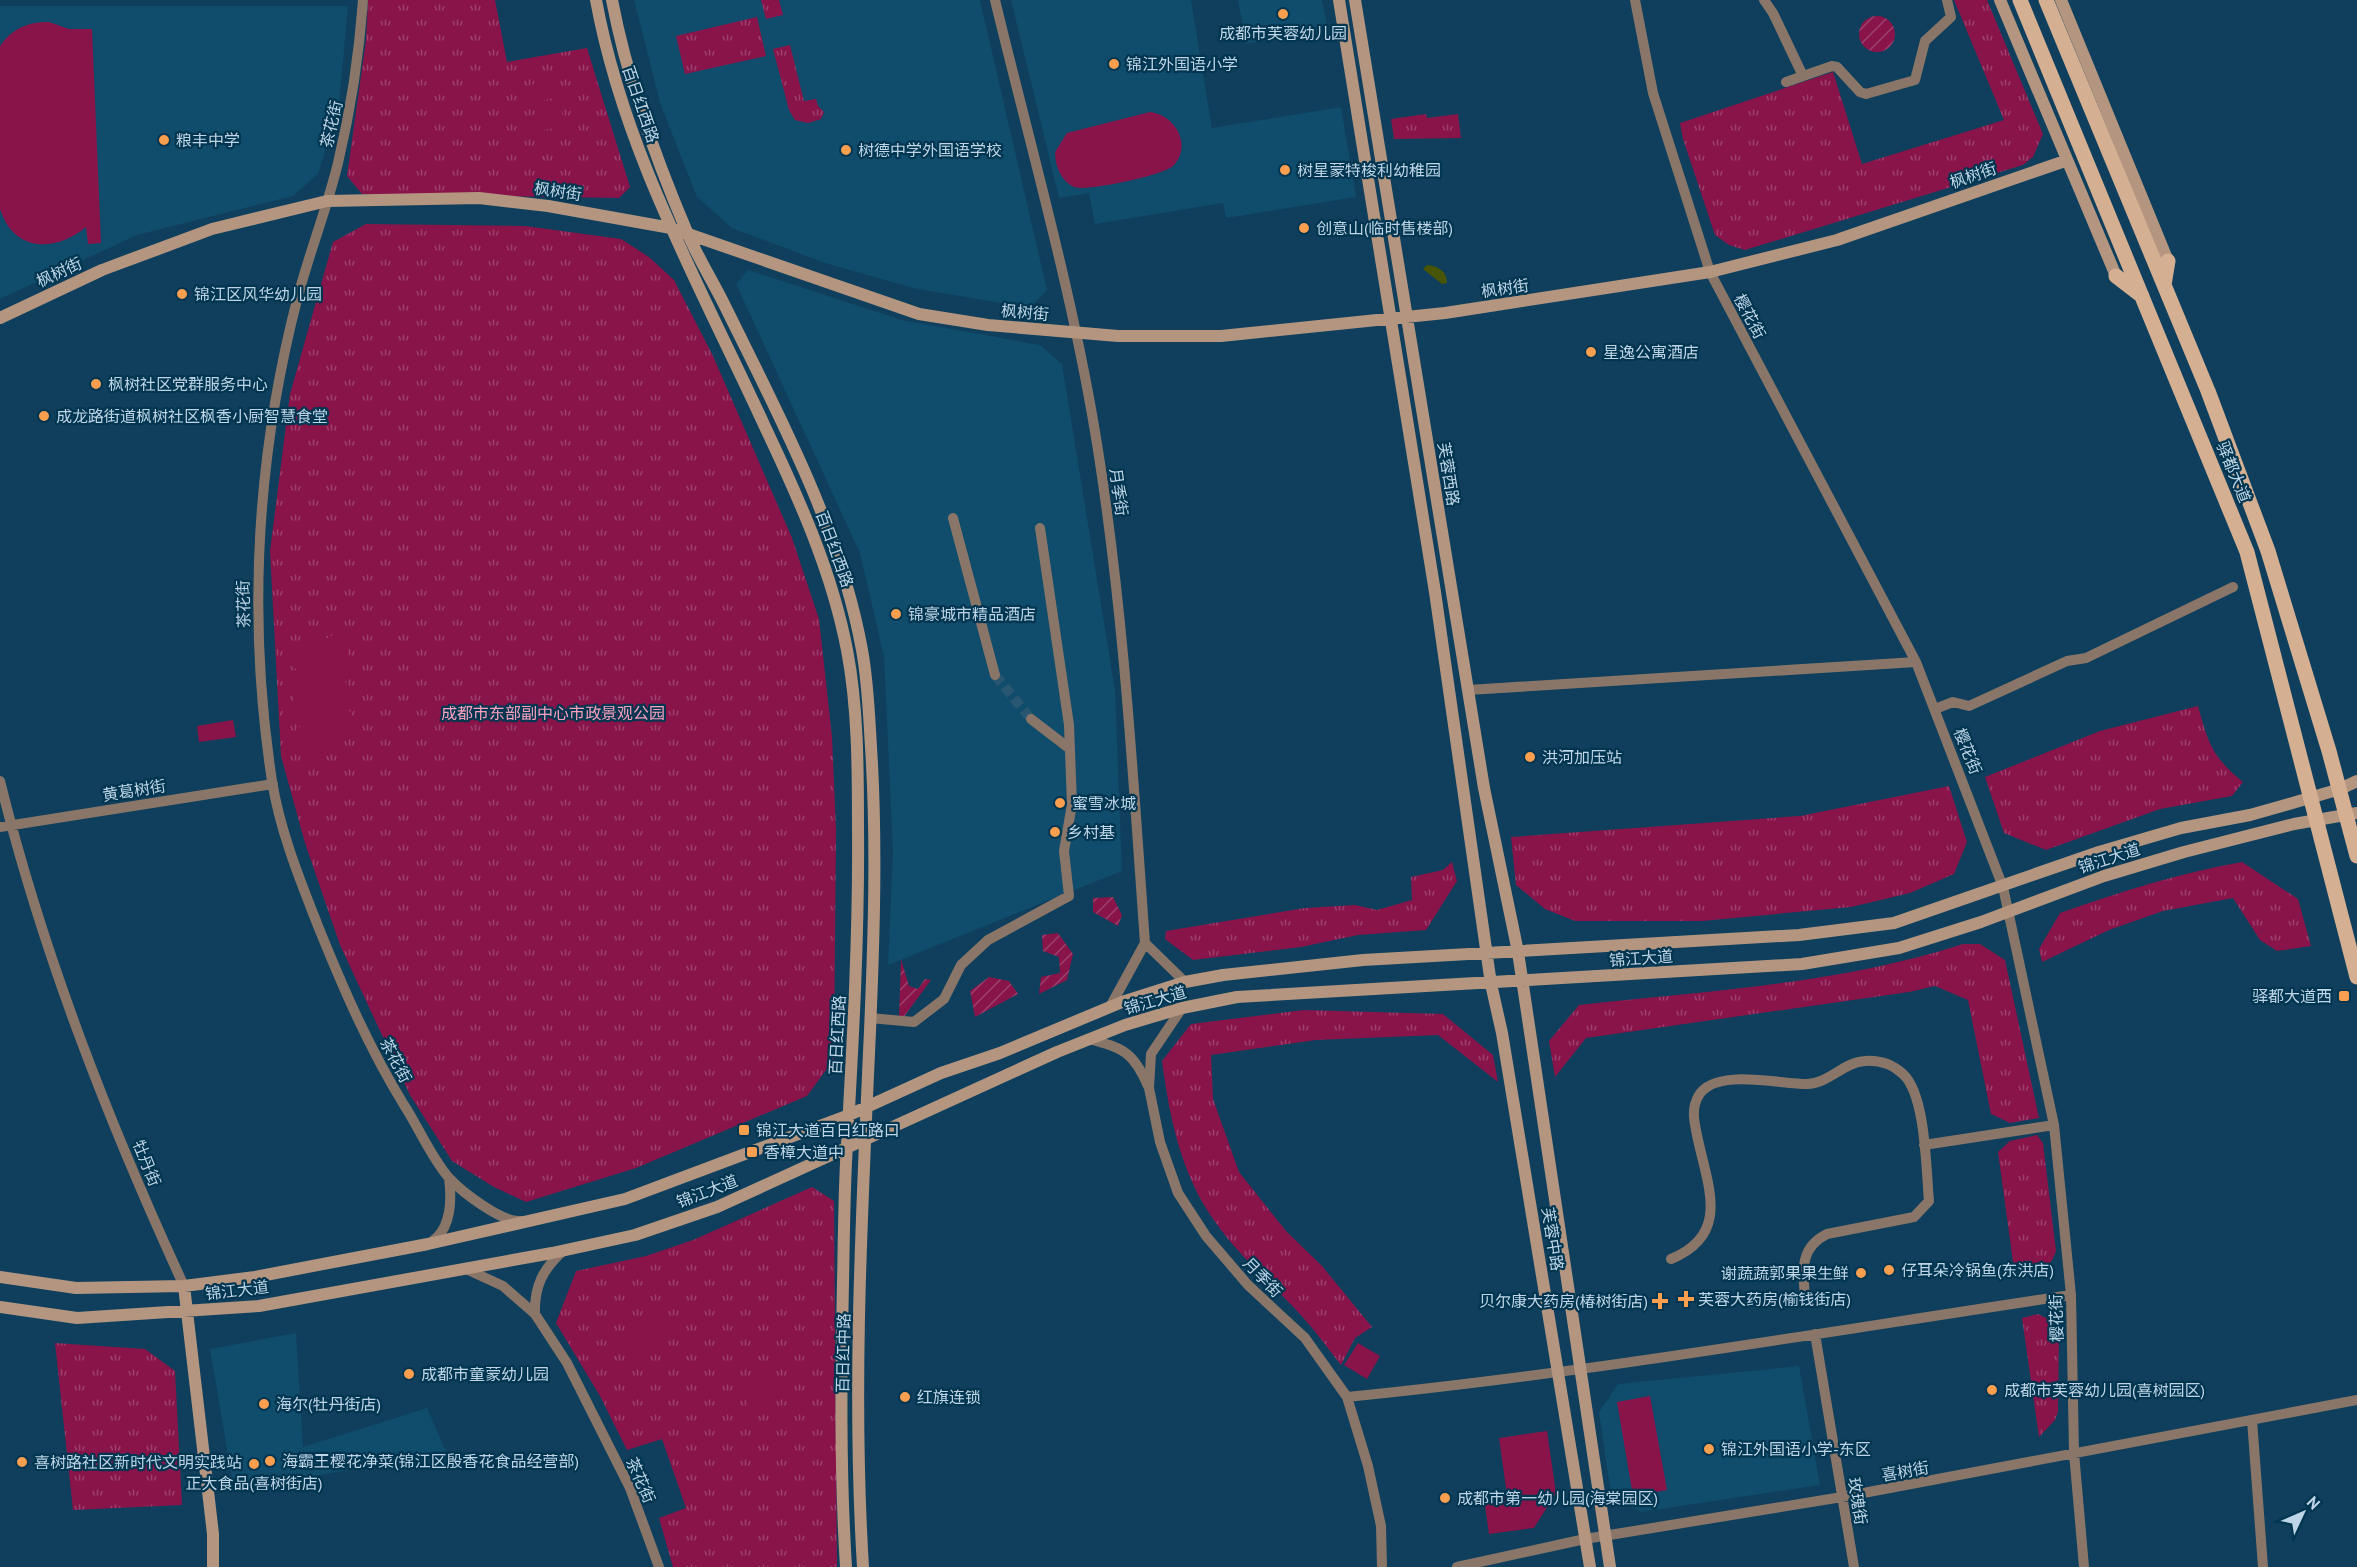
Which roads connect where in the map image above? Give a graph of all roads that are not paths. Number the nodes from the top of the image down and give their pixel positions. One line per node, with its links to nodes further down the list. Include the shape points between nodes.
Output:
1 (363, 0): 17 (street, 茶花街, via 352,103)
2 (596, 0): 18 (main road, 百日红西路, via 620,101)
3 (612, 0): 19 (main road, 百日红西路, via 637,97)
4 (994, 0): 28 (street, 月季街)
5 (1339, 0): 26 (main road, 芙蓉西路)
6 (1355, 0): 25 (main road, 芙蓉西路)
7 (1635, 0): 21 (street, 樱花街, via 1653,93)
8 (1764, 0): 14 (street)
9 (1947, 0): 14 (street, via 1951,17 1925,42 1915,80 1866,94 1837,67)
10 (2000, 0): 16 (main road)
11 (2020, 0): 24 (main road, 驿都大道)
12 (2046, 0): 23 (main road, 驿都大道)
13 (2061, 0): 20 (main road)
14 (1803, 76): 15 (street)
15 (1786, 82)
16 (2065, 161): 21 (main road, 枫树街, via 1837,240); 22 (main road)
17 (327, 201): 18 (main road, 枫树街, via 479,198); 27 (main road, 枫树街, via 212,229 102,270); 40 (street, 茶花街, via 298,297 262,486 257,613)
18 (671, 228): 19 (main road, 枫树街); 63 (main road, 百日红西路, via 797,495 837,604 848,655 858,783 859,916)
19 (688, 235): 28 (main road, 枫树街, via 919,314); 59 (main road, 百日红西路, via 811,489 851,601 863,652 873,783)
20 (2168, 261): 23 (main road)
21 (1710, 272): 25 (main road, 枫树街); 32 (street, 樱花街)
22 (2116, 276): 24 (main road)
23 (2164, 285): 41 (main road, 驿都大道, via 2268,550)
24 (2143, 297): 42 (main road, 驿都大道, via 2247,552)
25 (1407, 316): 26 (main road, 枫树街); 34 (main road, 芙蓉西路)
26 (1389, 317): 28 (main road, 枫树街, via 1221,336); 52 (main road, 芙蓉西路, via 1435,592)
27 (0, 318)
28 (1076, 333): 50 (street, 月季街, via 1098,448 1117,583)
29 (953, 518): 33 (street)
30 (1040, 528): 37 (street)
31 (2233, 587): 35 (street, via 2086,658 2067,661 1969,706 1953,702)
32 (1916, 662): 34 (street); 35 (street, 樱花街)
33 (995, 675)
34 (1468, 690): 51 (main road, 芙蓉西路)
35 (1935, 709): 48 (street, 樱花街)
36 (1031, 719): 37 (street)
37 (1070, 749): 59 (street, via 1072,804 1064,851 1069,896 988,940 961,965 944,999 914,1022)
38 (0, 781): 45 (street, 牡丹街)
39 (2357, 781): 41 (main road, 锦江大道)
40 (273, 784): 45 (street, 黄葛树街); 68 (street, 茶花街, via 294,866 350,1004 394,1088)
41 (2340, 789): 42 (main road, 锦江大道); 43 (main road, 驿都大道)
42 (2310, 798): 44 (main road, 驿都大道); 48 (main road, 锦江大道, via 2181,828 2099,852)
43 (2352, 814): 44 (main road, 锦江大道); 47 (main road, 驿都大道)
44 (2316, 819): 49 (main road, 锦江大道, via 2184,852); 53 (main road, 驿都大道)
45 (12, 825): 46 (street, 黄葛树街); 75 (street, 牡丹街, via 63,994 143,1198)
46 (0, 827)
47 (2357, 856)
48 (2003, 887): 49 (street, 樱花街); 51 (main road, 锦江大道, via 1894,923 1799,935)
49 (2009, 911): 55 (main road, 锦江大道, via 1899,948 1802,964); 64 (street, 樱花街)
50 (1145, 943): 54 (street); 57 (street)
51 (1518, 952): 52 (main road, 锦江大道); 55 (main road, 芙蓉中路)
52 (1488, 953): 54 (main road, 锦江大道, via 1363,960); 56 (main road, 芙蓉中路)
53 (2357, 976)
54 (1185, 982): 57 (main road, 锦江大道)
55 (1523, 982): 56 (main road, 锦江大道); 82 (main road, 芙蓉中路)
56 (1491, 984): 58 (main road, 锦江大道, via 1237,998); 83 (main road, 芙蓉中路)
57 (1110, 1007): 62 (main road, 锦江大道)
58 (1182, 1008): 60 (main road, 锦江大道); 61 (street, 月季街, via 1151,1054)
59 (870, 1018): 62 (main road, 百日红西路)
60 (1089, 1040): 61 (street, via 1112,1044 1127,1053 1139,1065); 65 (main road, 锦江大道)
61 (1149, 1088): 84 (street, 月季街, via 1160,1142 1178,1193 1194,1219 1248,1286 1305,1338)
62 (866, 1106): 63 (main road, 锦江大道); 65 (main road, 百日红西路)
63 (849, 1114): 67 (main road, 百日红西路); 69 (main road, 锦江大道, via 625,1199)
64 (2054, 1125): 66 (street); 76 (street, 樱花街)
65 (866, 1139): 67 (main road, 锦江大道); 94 (main road, 百日红中路, via 860,1235 857,1469)
66 (1924, 1145): 72 (street, via 1913,1088 1905,1075 1878,1061 1862,1061 1810,1084 1728,1078 1717,1081 1699,1094 1693,1115 1713,1211 1709,1227 1693,1247); 77 (street, via 1929,1201 1923,1211 1903,1221 1818,1238 1810,1246 1803,1265)
67 (846, 1149): 71 (main road, 锦江大道, via 717,1207 634,1235); 93 (main road, 百日红中路, via 841,1488)
68 (449, 1178): 69 (street, 茶花街, via 497,1214 514,1222); 70 (street, 茶花街, via 452,1198 448,1216 442,1232)
69 (530, 1221): 70 (main road, 锦江大道)
70 (428, 1244): 75 (main road, 锦江大道, via 255,1277)
71 (563, 1251): 73 (main road, 锦江大道); 80 (street, via 548,1264 539,1281 534,1297)
72 (1671, 1259)
73 (466, 1269): 79 (main road, 锦江大道, via 259,1305); 80 (street, 茶花街, via 503,1286)
74 (0, 1276): 75 (main road, 锦江大道, via 76,1288)
75 (184, 1286): 79 (main road, 牡丹街)
76 (2071, 1295): 81 (street); 87 (street, 樱花街)
77 (1805, 1298)
78 (0, 1307): 79 (main road, 锦江大道, via 77,1318)
79 (187, 1312): 91 (main road, 牡丹街, via 213,1534)
80 (535, 1314): 92 (street, 茶花街, via 567,1363 630,1488)
81 (1815, 1334): 82 (street); 88 (street, 玫瑰街)
82 (1580, 1369): 83 (street); 89 (main road, 芙蓉中路)
83 (1559, 1372): 84 (street); 90 (main road, 芙蓉中路)
84 (1347, 1397): 95 (street, 月季街, via 1381,1526)
85 (2357, 1400): 86 (street, 喜树街)
86 (2252, 1420): 87 (street, 喜树街); 101 (street)
87 (2074, 1453): 88 (street, 喜树街); 100 (street, 樱花街)
88 (1842, 1497): 89 (street, 喜树街); 99 (street, 玫瑰街)
89 (1605, 1536): 90 (street, 喜树街); 98 (main road, 芙蓉中路)
90 (1585, 1539): 96 (street, 喜树街); 97 (main road, 芙蓉中路)
91 (213, 1567)
92 (659, 1567)
93 (846, 1567)
94 (864, 1567)
95 (1382, 1567)
96 (1457, 1567)
97 (1590, 1567)
98 (1611, 1567)
99 (1854, 1567)
100 (2085, 1567)
101 (2263, 1567)

